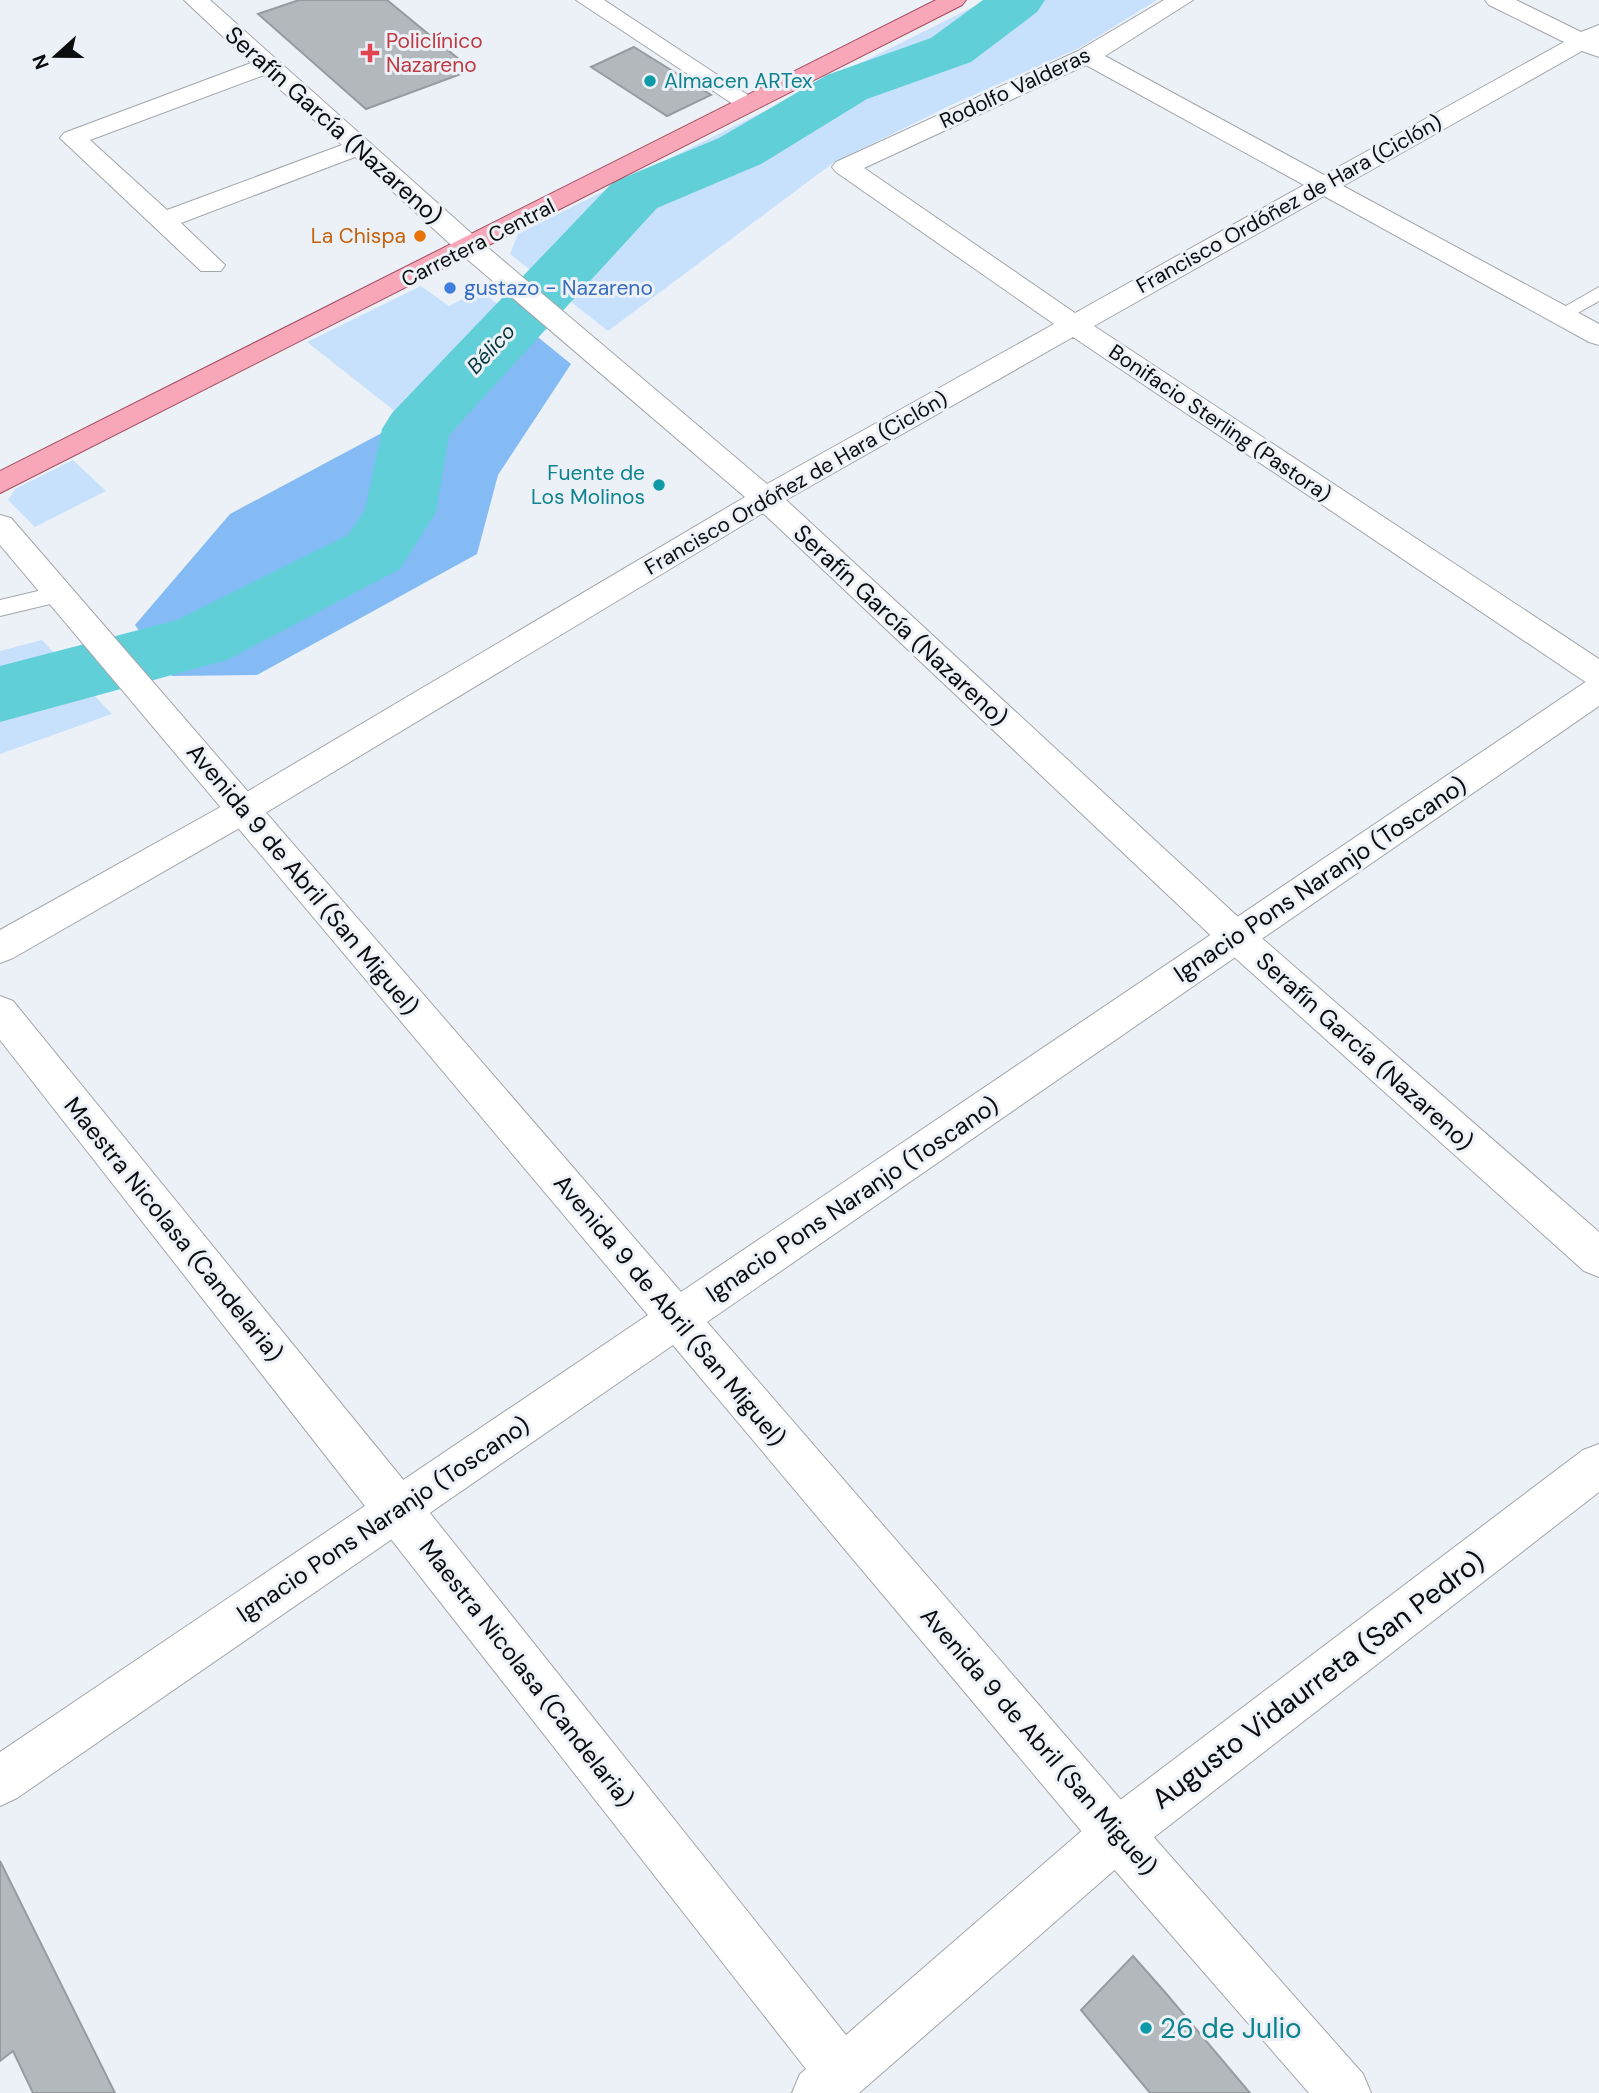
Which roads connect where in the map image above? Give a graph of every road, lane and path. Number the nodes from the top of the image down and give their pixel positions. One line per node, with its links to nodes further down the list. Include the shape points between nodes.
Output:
1 (196, 0): 8 (street, Serafín García (Nazareno))
2 (588, 0): 9 (street)
3 (954, 0): 9 (main road, Carretera Central)
4 (1181, 0): 7 (street, Rodolfo Valderas)
5 (1497, 0): 6 (street)
6 (1593, 41): 12 (street, Francisco Ordóñez de Hara (Ciclón))
7 (1087, 56): 11 (street, Rodolfo Valderas); 12 (street)
8 (268, 65): 10 (street, Serafín García (Nazareno)); 13 (street, via 74,138)
9 (748, 103): 14 (main road, Carretera Central)
10 (359, 147): 13 (street); 14 (street, Serafín García (Nazareno))
11 (845, 167): 18 (street, Bonifacio Sterling (Pastora))
12 (1321, 185): 17 (street); 18 (street, Francisco Ordóñez de Hara (Ciclón))
13 (163, 220): 15 (street)
14 (470, 247): 20 (main road, Carretera Central); 21 (street, Serafín García (Nazareno))
15 (211, 265)
16 (1599, 293): 17 (lane)
17 (1560, 316): 19 (street)
18 (1072, 324): 21 (street, Francisco Ordóñez de Hara (Ciclón)); 25 (street, Bonifacio Sterling (Pastora))
19 (1599, 336)
20 (0, 483)
21 (765, 498): 27 (street, Francisco Ordóñez de Hara (Ciclón)); 28 (street, Serafín García (Nazareno))
22 (0, 526): 23 (street, Avenida 9 de Abril (San Miguel))
23 (59, 594): 24 (lane); 27 (street, Avenida 9 de Abril (San Miguel))
24 (0, 608)
25 (1599, 675)
26 (1599, 689): 28 (street, Ignacio Pons Naranjo (Toscano))
27 (245, 809): 29 (street, Francisco Ordóñez de Hara (Ciclón)); 32 (street, Avenida 9 de Abril (San Miguel))
28 (1236, 937): 31 (street, Serafín García (Nazareno)); 32 (street, Ignacio Pons Naranjo (Toscano))
29 (0, 948)
30 (0, 1012): 34 (street, Maestra Nicolasa (Candelaria))
31 (1599, 1258)
32 (677, 1319): 34 (street, Ignacio Pons Naranjo (Toscano)); 36 (street, Avenida 9 de Abril (San Miguel))
33 (1599, 1465): 36 (street, Augusto Vidaurreta (San Pedro))
34 (398, 1509): 35 (street, Ignacio Pons Naranjo (Toscano)); 37 (street, Maestra Nicolasa (Candelaria))
35 (0, 1781)
36 (1117, 1834): 37 (street, Augusto Vidaurreta (San Pedro)); 38 (street, Avenida 9 de Abril (San Miguel))
37 (831, 2083)
38 (1343, 2093)

